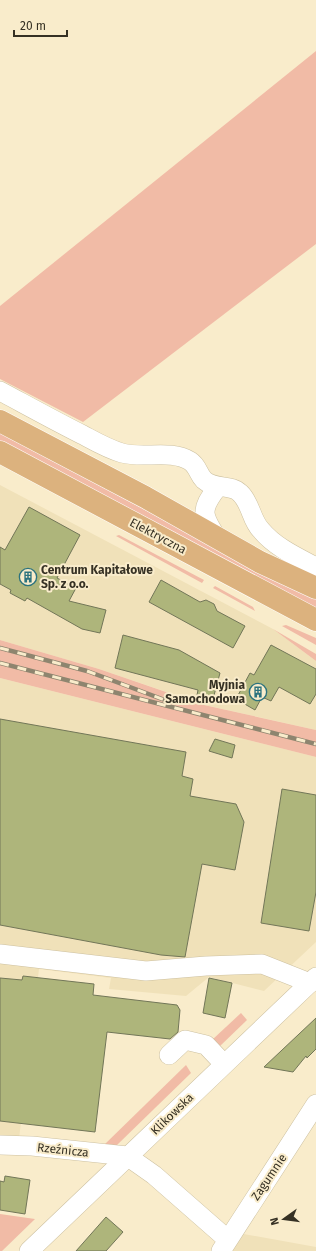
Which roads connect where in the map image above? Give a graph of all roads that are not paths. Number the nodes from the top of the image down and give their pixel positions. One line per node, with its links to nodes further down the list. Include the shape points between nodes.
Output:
1 (0, 391): 4 (street, via 122,453 182,457 197,466)
2 (0, 421): 5 (main road)
3 (0, 452): 9 (main road, Elektryczna)
4 (210, 484): 5 (street, via 204,489 198,504 186,510); 6 (street, via 204,512); 7 (street, via 240,493 261,531 277,544)
5 (172, 512): 6 (main road)
6 (217, 538): 8 (main road, via 260,562)
7 (316, 567)
8 (316, 588)
9 (316, 620)
10 (0, 954): 11 (street, via 146,971 262,964)
11 (313, 980): 13 (street, Klikowska)
12 (169, 1055): 13 (street, via 185,1040 206,1045)
13 (224, 1064): 17 (street, Klikowska)
14 (316, 1104): 15 (street, Zagumnie)
15 (310, 1125): 18 (street, Zagumnie)
16 (0, 1145): 17 (street, Rzeźnicza)
17 (127, 1156): 18 (street, via 154,1175); 19 (street, Klikowska)
18 (224, 1245)
19 (29, 1251)

